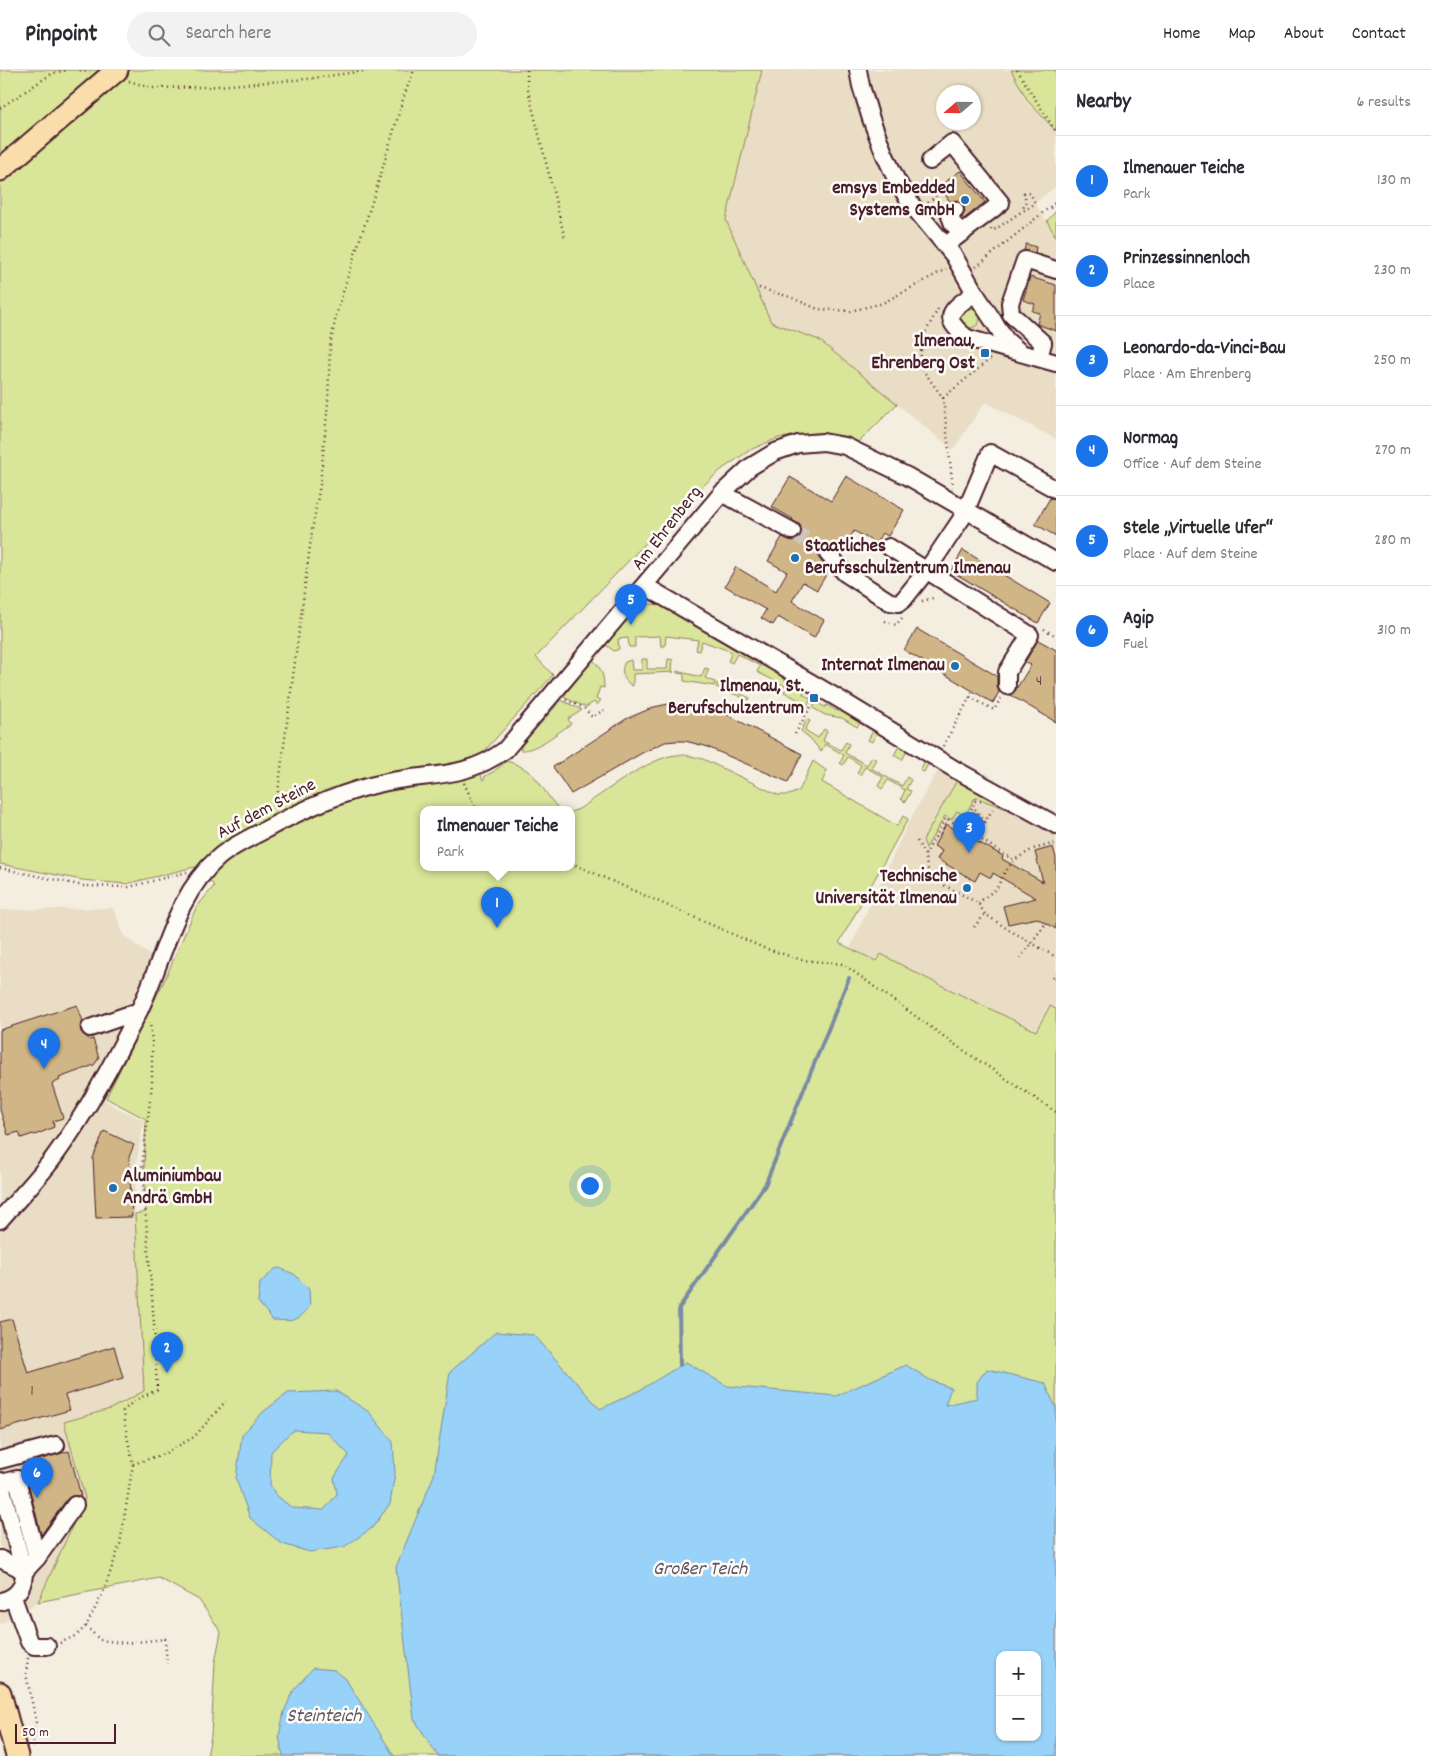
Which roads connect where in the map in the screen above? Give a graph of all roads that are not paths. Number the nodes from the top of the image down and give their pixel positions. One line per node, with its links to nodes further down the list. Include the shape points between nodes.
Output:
1 (858, 70): 7 (street, via 872,119 896,179 911,204)
2 (114, 73): 4 (main road)
3 (930, 161): 6 (street, via 952,143 1000,203)
4 (0, 170)
5 (956, 210): 6 (street, via 950,216)
6 (962, 233): 7 (street)
7 (946, 245): 9 (street)
8 (1056, 270): 10 (street, via 1025,260)
9 (975, 293): 12 (street, via 1006,340); 12 (street, via 953,311 950,316 952,324 967,338)
10 (1010, 303): 11 (street); 13 (street, via 1011,314 1043,343)
11 (1026, 308)
12 (1020, 352): 13 (street)
13 (1039, 358): 14 (street)
14 (1056, 363)
15 (1055, 489): 17 (street, via 990,453)
16 (722, 493): 17 (street, Am Ehrenberg, via 750,467 775,452 798,444 823,442 845,446 871,458); 18 (street); 23 (street, Am Ehrenberg)
17 (960, 508): 21 (street, Am Ehrenberg); 22 (street)
18 (792, 531)
19 (888, 547): 22 (street)
20 (828, 554): 22 (street, via 845,573 890,602 904,599)
21 (1056, 562)
22 (927, 570): 24 (street, via 1030,635 1007,672)
23 (645, 586): 25 (street, Am Ehrenberg); 26 (street, Auf dem Steine, via 505,750 494,758 448,775 387,782 337,796 279,822 220,857 201,875 177,917)
24 (1004, 693)
25 (1056, 825)
26 (144, 1014): 27 (street); 28 (street, Auf dem Steine, via 76,1124 48,1164)
27 (90, 1028)
28 (0, 1220)
29 (56, 1445): 30 (street)
30 (0, 1460)
31 (0, 1482): 33 (street, via 17,1479); 35 (street)
32 (75, 1505): 33 (street)
33 (37, 1558): 35 (street)
34 (0, 1559): 35 (street)
35 (24, 1572): 36 (street, via 22,1586)
36 (7, 1600): 37 (street, via 29,1642)
37 (41, 1646)
38 (0, 1693): 39 (main road)
39 (25, 1752)

